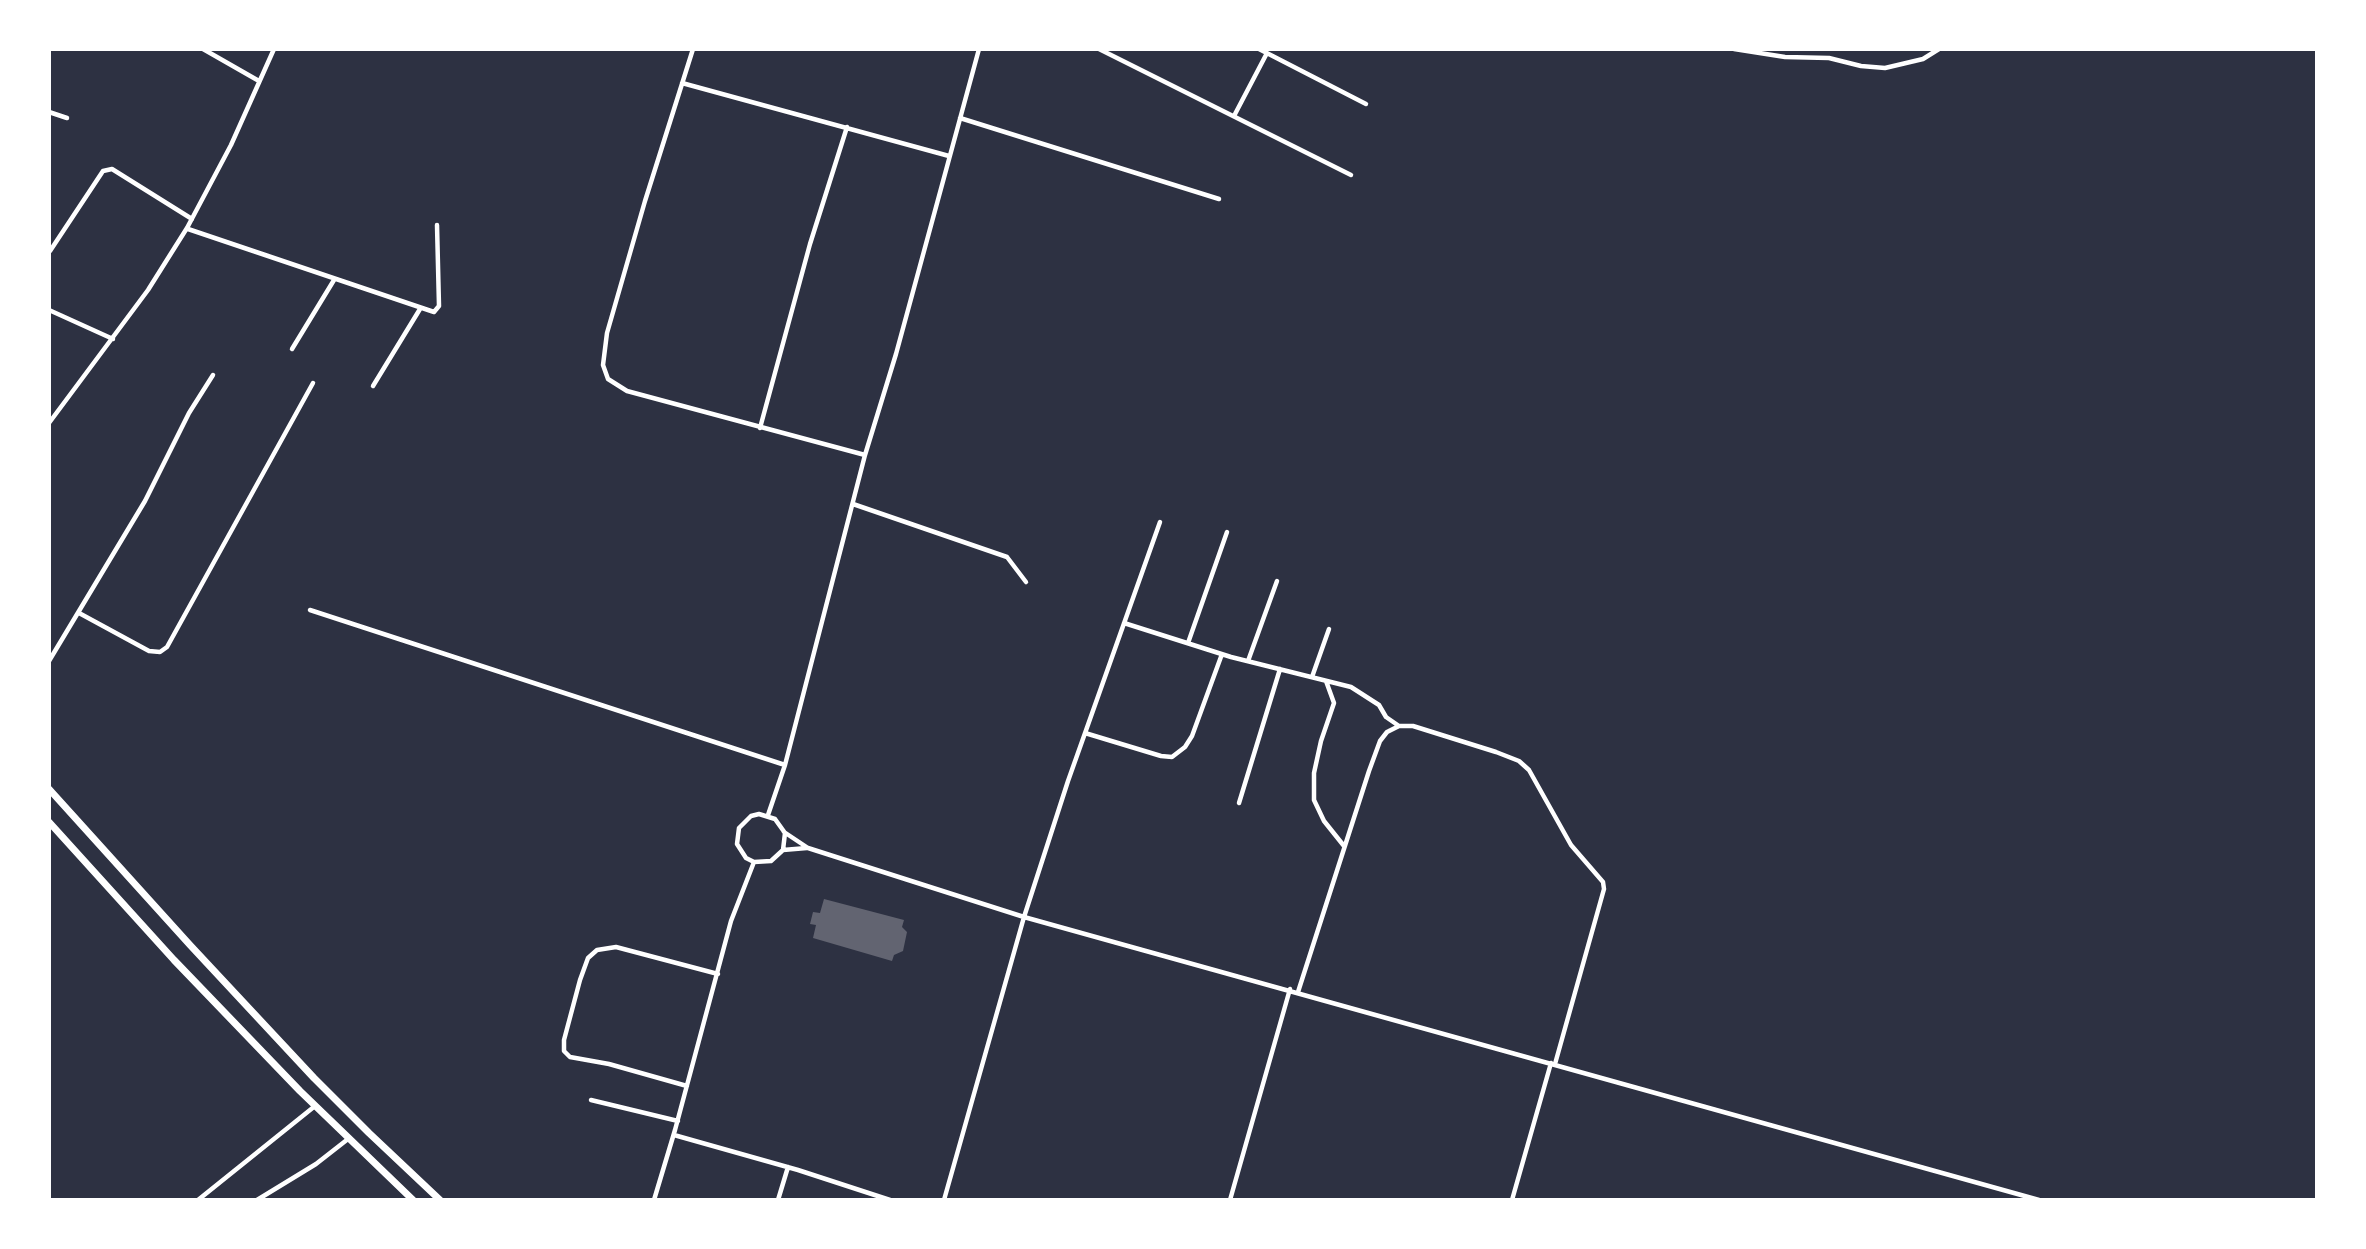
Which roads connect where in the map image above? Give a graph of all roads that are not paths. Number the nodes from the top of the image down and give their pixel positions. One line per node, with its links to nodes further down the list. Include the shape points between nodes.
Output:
1 (203, 49): 10 (street)
2 (274, 49): 10 (street)
3 (693, 49): 11 (street)
4 (979, 49): 16 (street)
5 (1099, 49): 14 (street)
6 (1259, 49): 9 (street)
7 (1734, 49): 8 (street, via 1885,68 1923,59)
8 (1939, 49)
9 (1267, 53): 12 (street); 14 (street)
10 (259, 81): 21 (street)
11 (682, 83): 17 (street); 34 (street, via 607,333 603,365 608,379 627,391)
12 (1366, 104)
13 (49, 112): 15 (street)
14 (1234, 116): 19 (street)
15 (67, 118)
16 (960, 118): 18 (street); 20 (street)
17 (847, 127): 18 (street); 34 (street)
18 (949, 156): 35 (street)
19 (1351, 176)
20 (1219, 199)
21 (192, 219): 23 (street); 24 (street, via 112,169 103,171)
22 (436, 225): 26 (street, via 438,308 434,312)
23 (187, 229): 25 (street); 28 (street)
24 (50, 251)
25 (334, 279): 26 (street); 29 (street)
26 (420, 309): 32 (street)
27 (49, 310): 28 (street)
28 (113, 339): 33 (street)
29 (292, 349)
30 (213, 375): 42 (street)
31 (313, 383): 42 (street, via 167,647 149,651)
32 (373, 386)
33 (49, 423)
34 (760, 428): 35 (street)
35 (865, 455): 36 (street)
36 (853, 504): 40 (street, via 1007,557); 54 (street)
37 (1160, 522): 43 (street)
38 (1227, 532): 45 (street)
39 (1277, 581): 48 (street)
40 (1026, 582)
41 (310, 610): 54 (street)
42 (79, 613): 47 (street)
43 (1124, 624): 45 (street); 53 (street)
44 (1329, 629): 50 (street)
45 (1188, 643): 46 (street)
46 (1222, 654): 48 (street); 53 (street, via 1192,736 1172,757)
47 (49, 661)
48 (1248, 661): 49 (street)
49 (1280, 669): 50 (street); 56 (street)
50 (1312, 677): 51 (street)
51 (1326, 681): 52 (street, via 1351,687); 60 (street, via 1334,702 1314,773 1314,800)
52 (1398, 726): 60 (street, via 1380,741); 68 (street, via 1413,726 1519,761 1537,781 1571,845 1603,883)
53 (1085, 733): 64 (street)
54 (785, 765): 57 (street)
55 (49, 789): 79 (main road, via 314,1078)
56 (1240, 803)
57 (768, 815): 59 (street); 63 (street, via 751,816 736,836 740,852)
58 (49, 822): 71 (main road)
59 (784, 832): 61 (street); 62 (street)
60 (1345, 847): 67 (street)
61 (808, 848): 62 (street); 64 (street)
62 (783, 850): 63 (street, via 771,861)
63 (754, 862): 65 (street, via 731,921)
64 (1024, 917): 66 (street); 83 (street)
65 (718, 974): 69 (street); 69 (street, via 616,947 597,950 588,958 580,980 564,1041 564,1051 570,1057)
66 (1290, 989): 67 (street); 84 (street)
67 (1298, 992): 68 (street)
68 (1553, 1064): 85 (street); 86 (street)
69 (687, 1086): 72 (street)
70 (592, 1100): 72 (street)
71 (315, 1105): 74 (main road); 76 (street)
72 (678, 1121): 73 (street)
73 (674, 1135): 75 (street); 80 (street)
74 (348, 1139): 77 (street); 78 (main road)
75 (788, 1167): 81 (street); 82 (street)
76 (198, 1200)
77 (257, 1200)
78 (413, 1200)
79 (440, 1200)
80 (654, 1200)
81 (778, 1200)
82 (890, 1200)
83 (944, 1200)
84 (1230, 1200)
85 (1512, 1200)
86 (2039, 1200)

